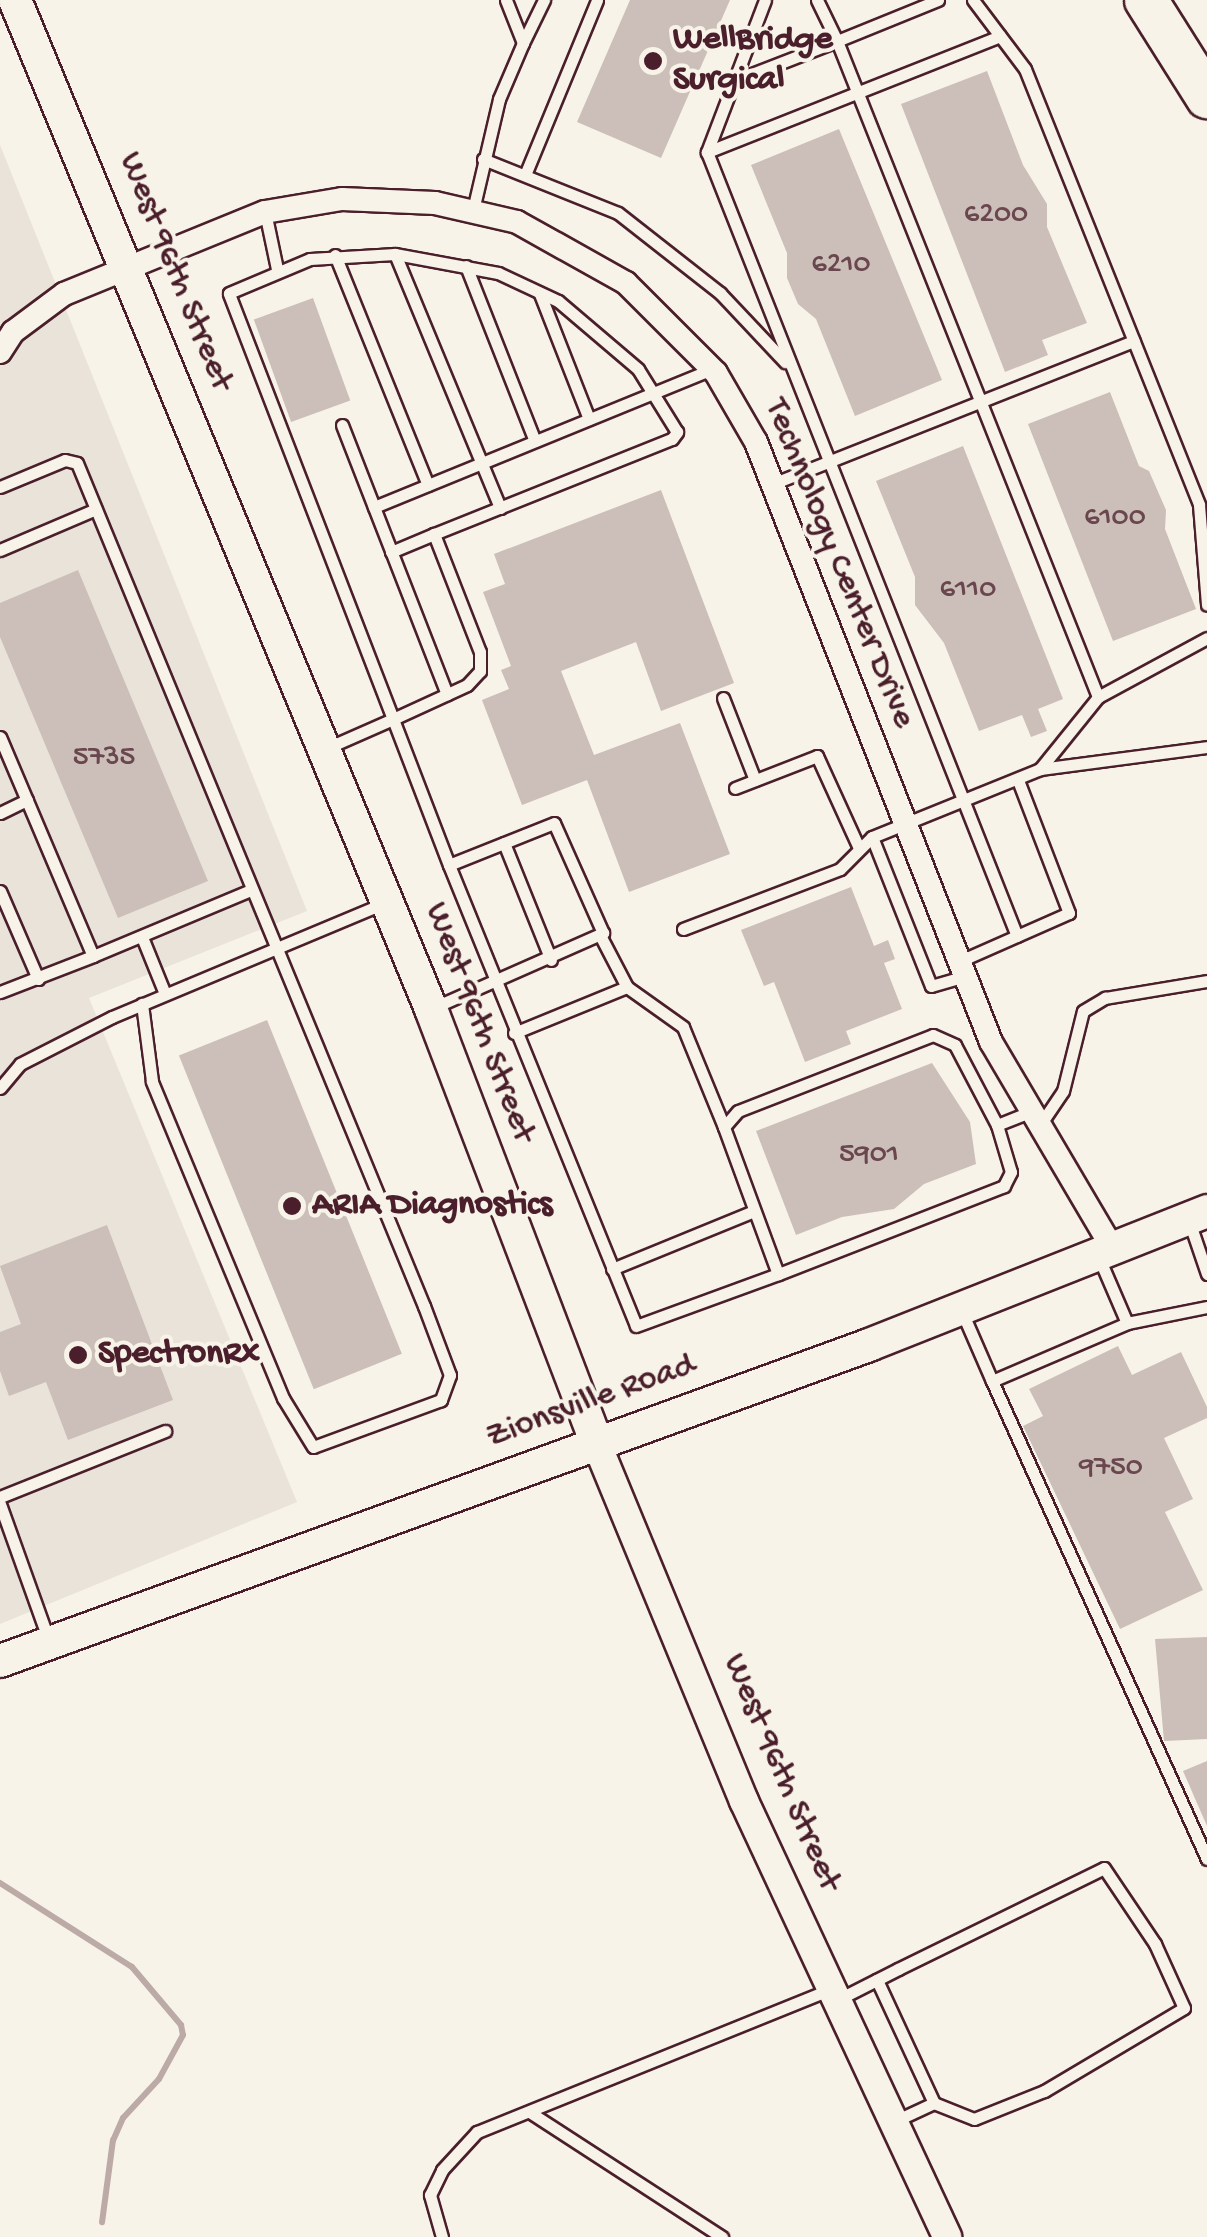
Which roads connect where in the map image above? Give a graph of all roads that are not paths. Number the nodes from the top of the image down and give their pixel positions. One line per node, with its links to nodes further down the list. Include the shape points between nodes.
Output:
1 (15, 0): 23 (main road, West 96th Street)
2 (506, 0): 12 (lane)
3 (544, 0): 12 (lane)
4 (597, 0): 18 (lane)
5 (765, 0): 13 (lane)
6 (816, 0): 11 (lane)
7 (938, 0): 11 (lane)
8 (973, 0): 10 (lane)
9 (1146, 0): 15 (highway)
10 (1000, 36): 14 (lane); 27 (lane, via 1026,69)
11 (836, 42): 13 (lane); 14 (lane)
12 (523, 43): 17 (lane)
13 (734, 81): 16 (lane)
14 (858, 93): 16 (lane); 32 (lane)
15 (1207, 97)
16 (706, 152): 30 (lane)
17 (483, 159): 18 (lane); 19 (lane)
18 (525, 175): 30 (lane, via 618,212 720,293)
19 (474, 210): 20 (street, Technology Center Drive, via 392,198); 29 (street, Technology Center Drive, via 517,222 594,260 661,313)
20 (265, 212): 23 (street, Technology Center Drive); 25 (lane)
21 (395, 254): 22 (lane); 24 (lane); 37 (lane)
22 (334, 255): 25 (lane); 39 (lane)
23 (129, 265): 28 (street, Technology Center Drive, via 64,294 14,332); 55 (main road, West 96th Street)
24 (466, 266): 26 (lane); 35 (lane)
25 (277, 270): 52 (lane, via 234,288 229,299)
26 (540, 294): 31 (lane, via 615,345); 33 (lane)
27 (1134, 341): 32 (lane); 47 (lane, via 1198,504)
28 (0, 352)
29 (712, 368): 31 (lane); 38 (street, Technology Center Drive)
30 (791, 368): 36 (lane)
31 (657, 392): 33 (lane); 42 (lane, via 677,423 672,438)
32 (980, 400): 36 (lane); 50 (lane)
33 (589, 419): 35 (lane)
34 (342, 425): 41 (lane)
35 (535, 441): 37 (lane)
36 (828, 461): 38 (lane); 61 (lane)
37 (482, 463): 39 (lane); 42 (lane)
38 (772, 484): 63 (street, Technology Center Drive)
39 (428, 486): 41 (lane)
40 (0, 487): 43 (lane, via 71,460)
41 (374, 508): 46 (lane)
42 (500, 508): 44 (lane)
43 (96, 509): 45 (lane); 68 (lane)
44 (434, 534): 46 (lane); 49 (lane, via 481,661 476,679)
45 (0, 550)
46 (391, 552): 49 (lane)
47 (1207, 605)
48 (1207, 638): 50 (lane)
49 (448, 694): 52 (lane)
50 (1098, 696): 56 (lane)
51 (723, 698): 57 (lane)
52 (393, 718): 55 (lane); 67 (lane)
53 (0, 737): 60 (lane)
54 (1207, 747): 56 (lane)
55 (324, 750): 70 (main road, West 96th Street)
56 (1040, 768): 58 (lane)
57 (755, 780): 59 (lane); 66 (lane, via 820,758)
58 (1018, 780): 61 (lane); 72 (lane, via 1069,909)
59 (735, 788)
60 (27, 800): 62 (lane); 76 (lane)
61 (964, 801): 63 (lane); 72 (lane)
62 (0, 813)
63 (906, 824): 64 (lane); 78 (street, Technology Center Drive)
64 (872, 836): 66 (lane); 78 (lane, via 931,986)
65 (504, 843): 67 (lane); 74 (lane, via 554,822 559,826); 77 (lane)
66 (858, 846): 71 (lane, via 840,869)
67 (449, 866): 81 (lane)
68 (251, 890): 73 (lane); 75 (lane)
69 (0, 891): 79 (lane)
70 (388, 902): 75 (lane); 86 (main road, West 96th Street)
71 (683, 929)
72 (1017, 936): 78 (lane)
73 (142, 937): 76 (lane); 84 (lane)
74 (602, 939): 77 (lane); 82 (lane)
75 (275, 949): 84 (lane); 85 (lane, via 450,1375 442,1400 313,1448 283,1398 152,1081 154,1054)
76 (93, 956): 79 (lane)
77 (551, 960): 81 (lane)
78 (963, 968): 89 (street, Technology Center Drive, via 991,1042)
79 (38, 979): 83 (lane)
80 (1207, 981): 89 (lane, via 1105,998 1083,1011 1063,1091)
81 (495, 983): 86 (lane); 87 (lane)
82 (627, 987): 87 (lane); 91 (lane, via 683,1028)
83 (0, 992)
84 (165, 994): 85 (lane)
85 (142, 1004): 88 (lane, via 20,1064)
86 (431, 1008): 103 (main road, West 96th Street)
87 (514, 1033): 95 (lane)
88 (0, 1088)
89 (1038, 1116): 90 (lane); 94 (street, Technology Center Drive)
90 (997, 1125): 91 (lane, via 955,1044 933,1036 738,1112); 96 (lane, via 1011,1172 1004,1186)
91 (724, 1126): 92 (lane)
92 (752, 1212): 95 (lane); 96 (lane)
93 (1198, 1215): 94 (main road, Zionsville Road); 97 (lane)
94 (1104, 1249): 99 (main road, Zionsville Road); 100 (lane)
95 (612, 1269): 96 (lane, via 636,1326)
96 (778, 1274)
97 (1207, 1274)
98 (1207, 1307): 100 (lane)
99 (960, 1308): 101 (lane); 103 (main road, Zionsville Road)
100 (1127, 1323): 101 (lane)
101 (992, 1381): 108 (lane)
102 (165, 1431): 104 (lane)
103 (596, 1442): 106 (main road, Zionsville Road); 110 (street, West 96th Street, via 744,1801)
104 (0, 1500): 105 (lane)
105 (3, 1520): 106 (lane)
106 (50, 1642): 107 (main road, Zionsville Road)
107 (0, 1661)
108 (1207, 1860)
109 (877, 1980): 110 (lane); 111 (lane); 111 (lane, via 1104,1868 1155,1944 1184,2008 1044,2091 974,2119)
110 (834, 1995): 112 (lane); 113 (street, West 96th Street)
111 (934, 2103): 113 (lane)
112 (531, 2113): 114 (lane, via 477,2132 442,2170 430,2196); 115 (lane)
113 (893, 2122): 116 (street, West 96th Street)
114 (442, 2237)
115 (722, 2237)
116 (946, 2237)

